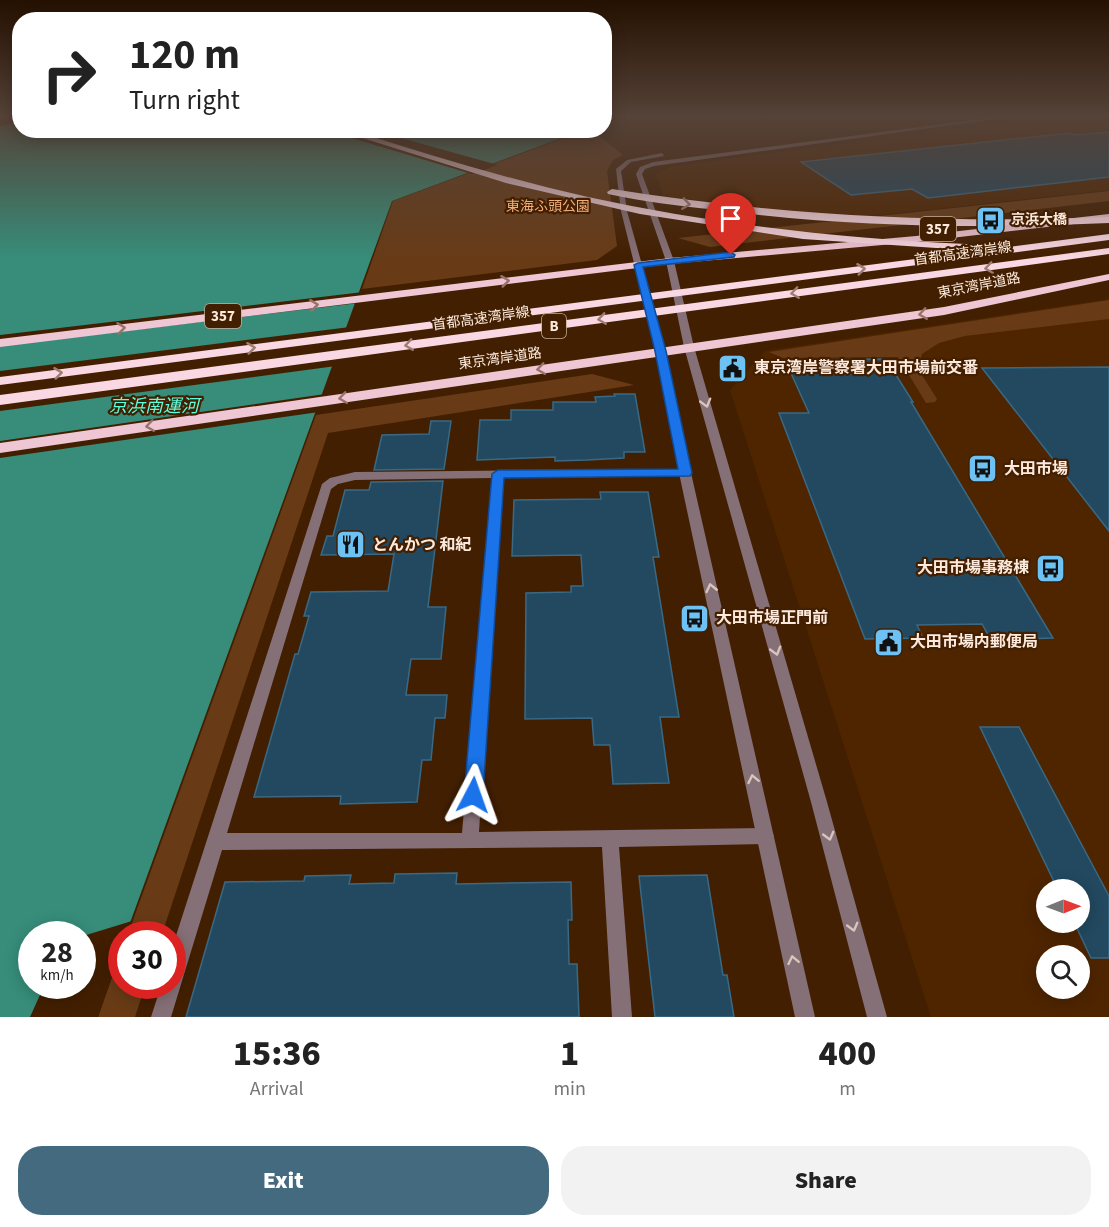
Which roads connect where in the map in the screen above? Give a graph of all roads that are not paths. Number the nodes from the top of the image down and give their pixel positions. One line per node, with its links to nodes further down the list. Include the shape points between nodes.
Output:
1 (458, 164): 8 (highway, B, via 534,187 696,220 800,234 1032,250)
2 (481, 164): 6 (highway, one-way to 6, via 596,190 720,208 846,220 984,224)
3 (624, 164): 11 (street, via 618,176)
4 (657, 164): 10 (street, via 646,166 639,174)
5 (1109, 208): 9 (highway, 357)
6 (1109, 219): 9 (highway, 357)
7 (1109, 237): 18 (highway, 首都高速湾岸線 / B, one-way to 7)
8 (1109, 250): 19 (highway, 首都高速湾岸線 / B, one-way to 19)
9 (767, 251): 10 (highway, 357)
10 (670, 261): 11 (highway, 357); 16 (street)
11 (638, 265): 15 (highway, 357, one-way to 11); 17 (street)
12 (1109, 277): 14 (highway, 東京湾岸道路)
13 (1109, 287): 14 (highway)
14 (1001, 298): 16 (highway, 東京湾岸道路, one-way to 16, via 944,311)
15 (0, 343)
16 (689, 347): 17 (highway, 東京湾岸道路); 32 (street, one-way to 32)
17 (661, 351): 20 (highway, 東京湾岸道路, one-way to 20); 21 (street)
18 (0, 381)
19 (0, 400)
20 (0, 448)
21 (685, 473): 22 (street); 23 (street, one-way to 21)
22 (498, 474): 25 (street); 26 (street, via 355,476 326,487)
23 (765, 836): 24 (street); 31 (street, one-way to 23)
24 (610, 839): 25 (street); 30 (street)
25 (470, 841): 26 (street)
26 (216, 842): 27 (street)
27 (186, 938)
28 (167, 999): 29 (street)
29 (162, 1017)
30 (622, 1017)
31 (805, 1017)
32 (877, 1017)

